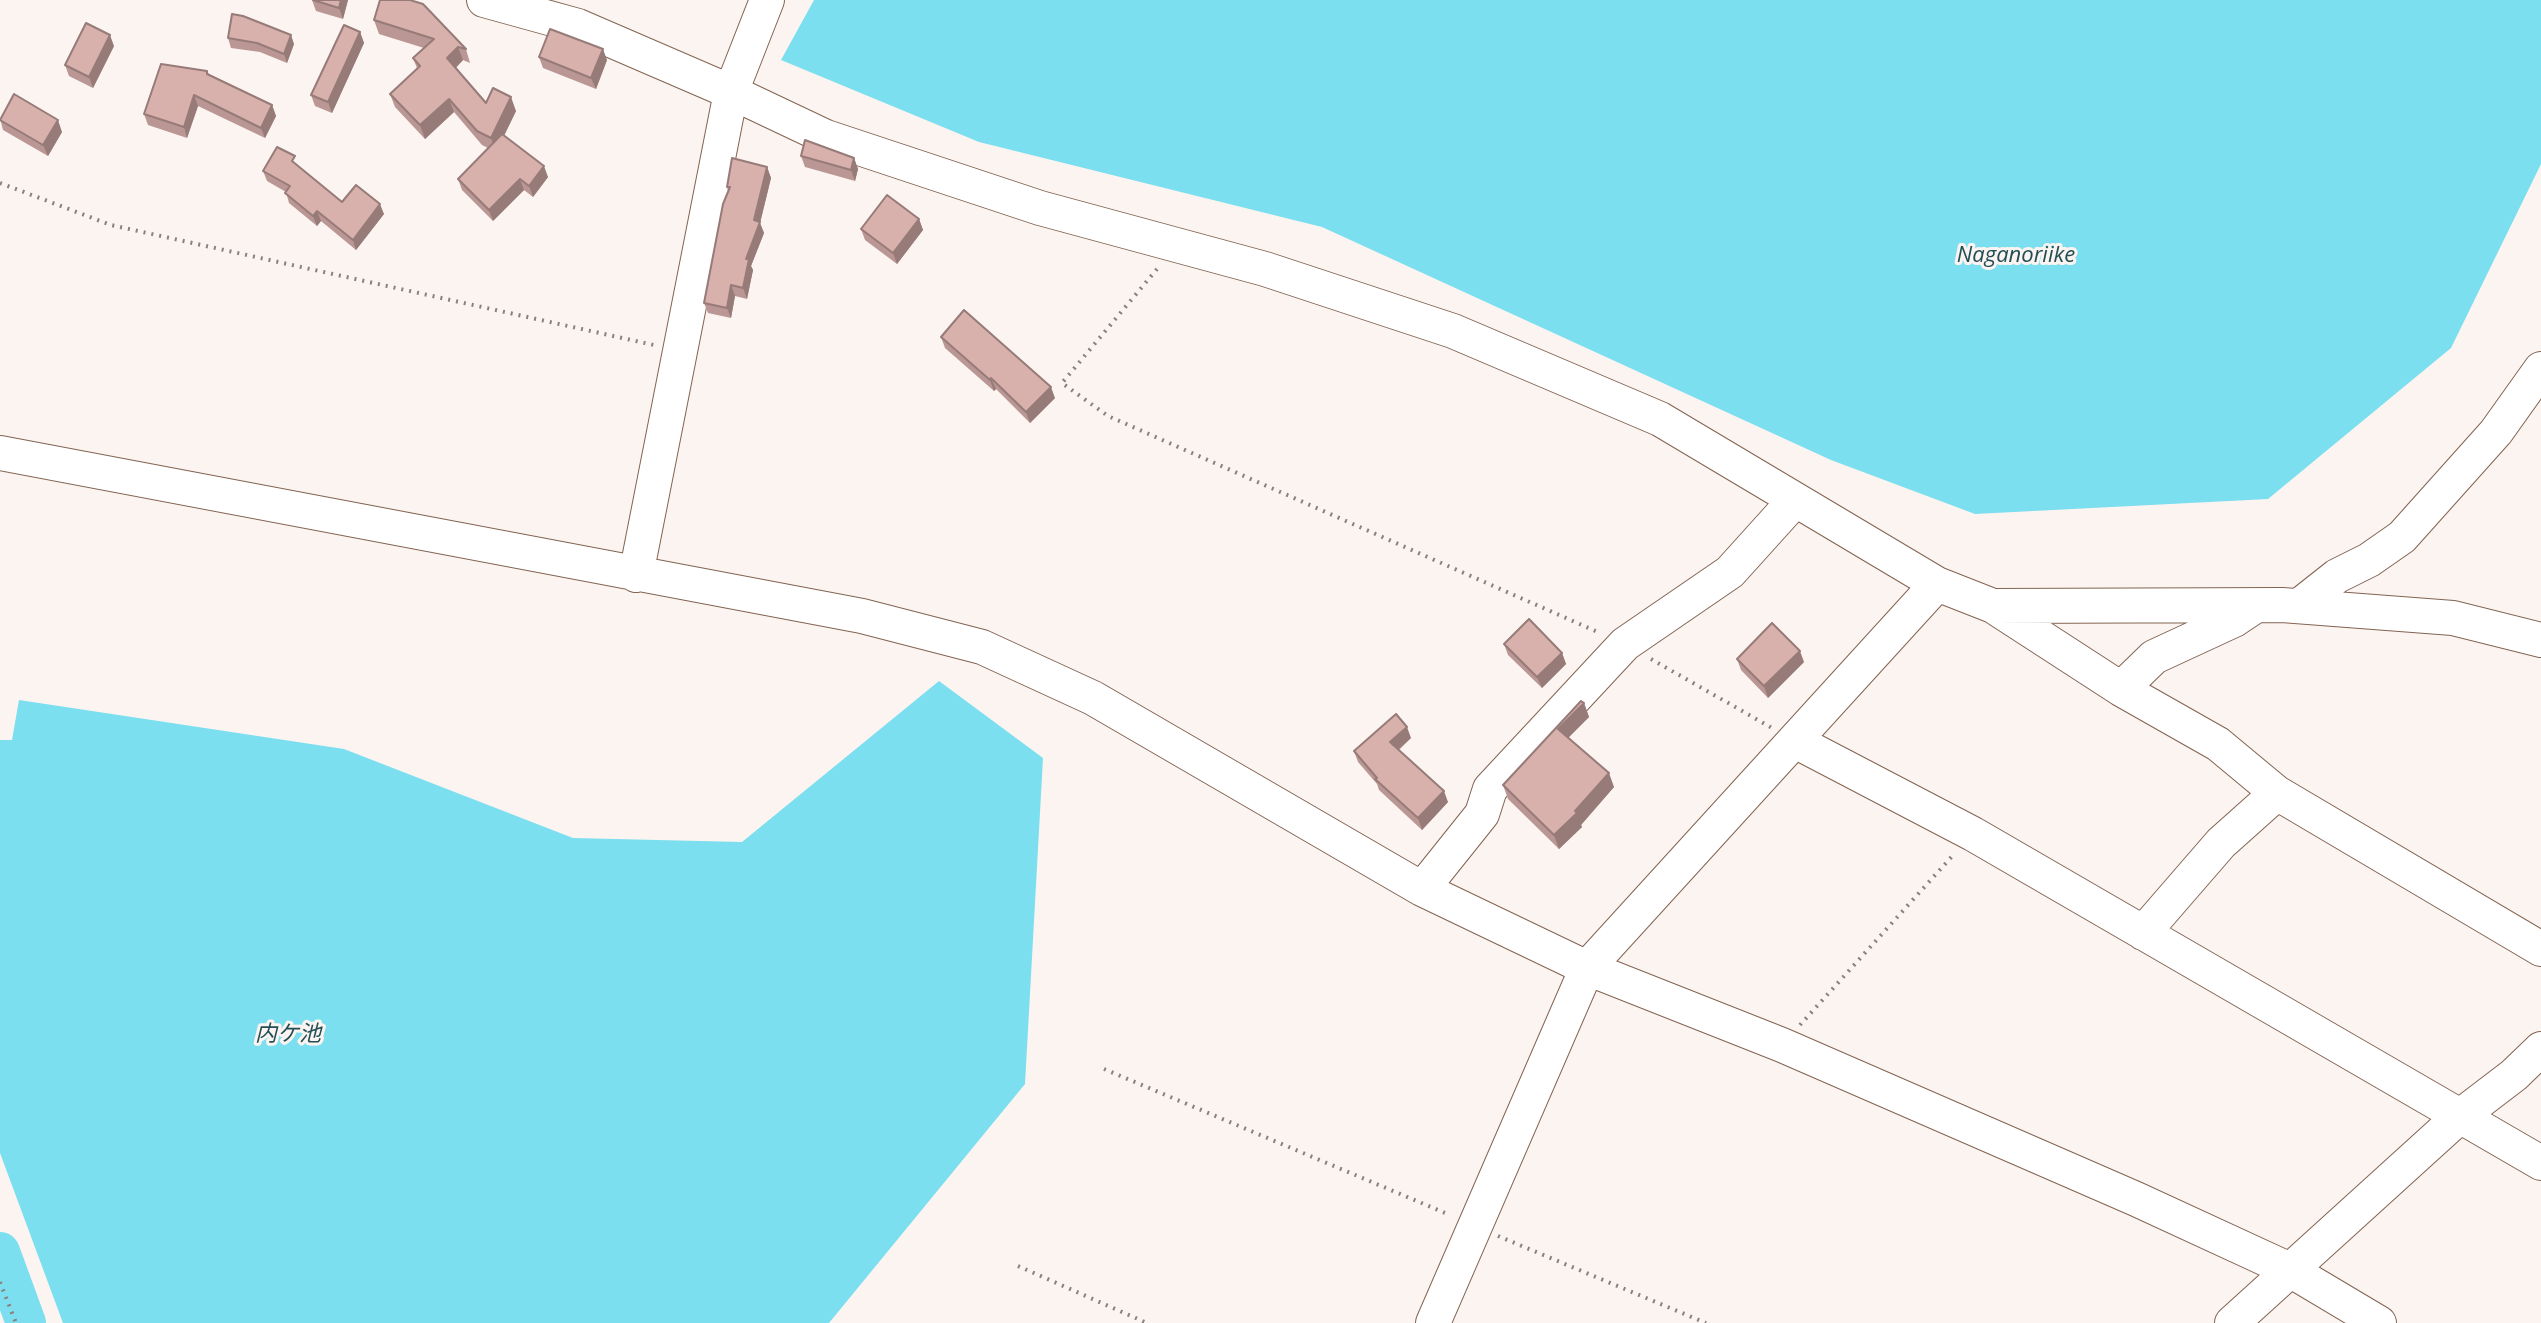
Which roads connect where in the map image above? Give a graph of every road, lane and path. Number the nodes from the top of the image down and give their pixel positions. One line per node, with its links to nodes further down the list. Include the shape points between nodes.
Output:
1 (484, 0): 3 (street, via 578,26)
2 (767, 0): 3 (street)
3 (731, 92): 5 (street, via 826,137 1040,208); 6 (street)
4 (0, 183): 6 (path, via 111,225)
5 (1177, 245): 9 (street, via 1453,331 1660,419); 16 (path, via 1062,383 1108,416)
6 (679, 351): 10 (street)
7 (2541, 369): 14 (street, via 2496,432 2402,537)
8 (0, 453): 10 (street)
9 (1795, 500): 11 (street); 16 (street, via 1730,572)
10 (636, 575): 21 (street, via 862,616 982,647 1093,698)
11 (1937, 584): 13 (street); 18 (street)
12 (2256, 605): 13 (street); 14 (street); 17 (street, via 2154,657)
13 (1993, 606): 17 (street)
14 (2299, 606): 15 (street, via 2453,618)
15 (2541, 640)
16 (1625, 644): 18 (path); 21 (street, via 1490,789 1482,814)
17 (2121, 689): 19 (street, via 2218,744)
18 (1795, 741): 20 (street); 24 (street)
19 (2277, 793): 22 (street, via 2221,843); 23 (street)
20 (1973, 834): 22 (street); 25 (path)
21 (1422, 889): 24 (street)
22 (2143, 933): 28 (street)
23 (2541, 949)
24 (1587, 968): 25 (street); 30 (street)
25 (1782, 1045): 32 (street)
26 (2541, 1049): 28 (street)
27 (1104, 1069): 30 (path)
28 (2459, 1117): 29 (street); 32 (street)
29 (2541, 1163)
30 (1475, 1226): 36 (street); 37 (path)
31 (1018, 1266): 35 (path)
32 (2290, 1270): 38 (street); 39 (street)
33 (0, 1282): 34 (path)
34 (16, 1323)
35 (1147, 1323)
36 (1433, 1323)
37 (1706, 1323)
38 (2232, 1323)
39 (2379, 1323)

